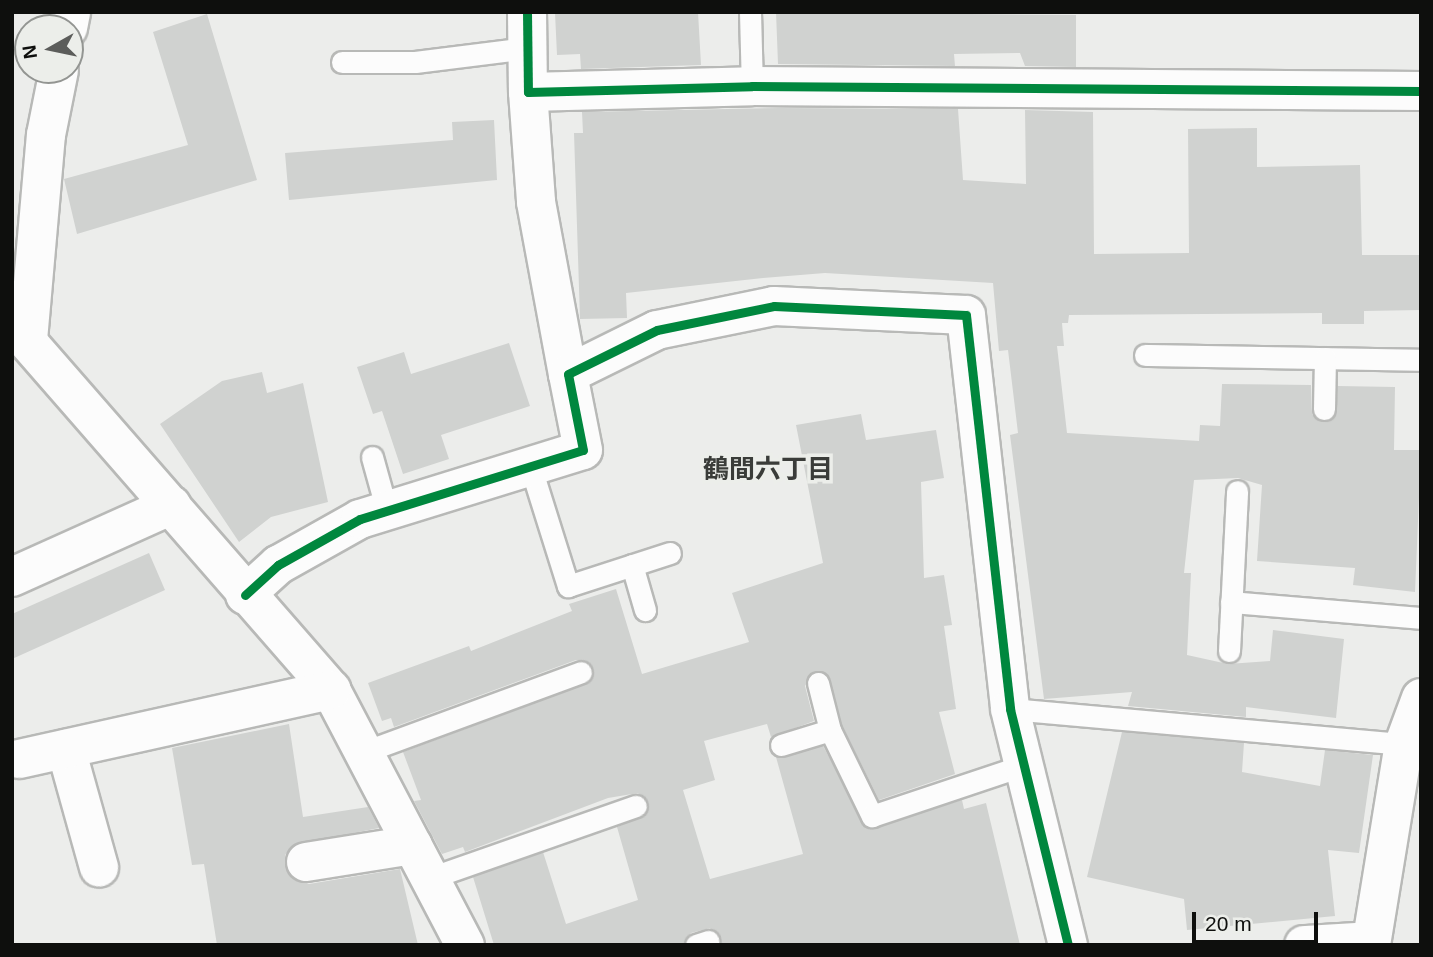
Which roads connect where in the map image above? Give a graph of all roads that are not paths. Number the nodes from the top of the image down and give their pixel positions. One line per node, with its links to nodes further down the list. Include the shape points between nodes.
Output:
1 (750, 12): 5 (lane)
2 (527, 30): 3 (lane, via 415,62); 7 (street)
3 (342, 62)
4 (57, 84): 8 (street)
5 (752, 86): 6 (street); 7 (street)
6 (1421, 91)
7 (528, 92): 12 (street, via 536,202)
8 (20, 332): 17 (street)
9 (1145, 355): 10 (lane)
10 (1325, 358): 11 (lane); 13 (lane)
11 (1421, 360)
12 (568, 374): 15 (street, via 583,450); 31 (street, via 657,330 774,306 966,315)
13 (1324, 409)
14 (372, 457): 18 (lane)
15 (531, 468): 18 (street); 20 (lane, via 568,586)
16 (1237, 491): 23 (lane)
17 (172, 505): 21 (street); 22 (street)
18 (387, 511): 22 (street, via 359,519 278,565)
19 (670, 554): 20 (lane)
20 (632, 565): 24 (lane)
21 (12, 577)
22 (245, 595): 29 (street)
23 (1231, 602): 25 (lane); 26 (lane)
24 (645, 610)
25 (1421, 618)
26 (1229, 651)
27 (582, 672): 36 (lane)
28 (818, 683): 32 (lane)
29 (331, 690): 35 (street); 36 (street)
30 (1421, 698): 33 (street)
31 (1010, 709): 33 (lane); 38 (street)
32 (830, 730): 34 (lane); 38 (lane, via 872,816)
33 (1404, 744): 40 (street)
34 (782, 746)
35 (66, 749): 37 (street); 43 (street)
36 (364, 752): 41 (street)
37 (19, 759)
38 (1024, 765): 47 (street)
39 (636, 806): 44 (lane)
40 (1405, 831): 45 (street)
41 (412, 845): 42 (street); 44 (street)
42 (306, 862)
43 (99, 867)
44 (430, 878): 46 (street)
45 (1371, 943): 48 (street)
46 (465, 945)
47 (1068, 945)
48 (1304, 945)

